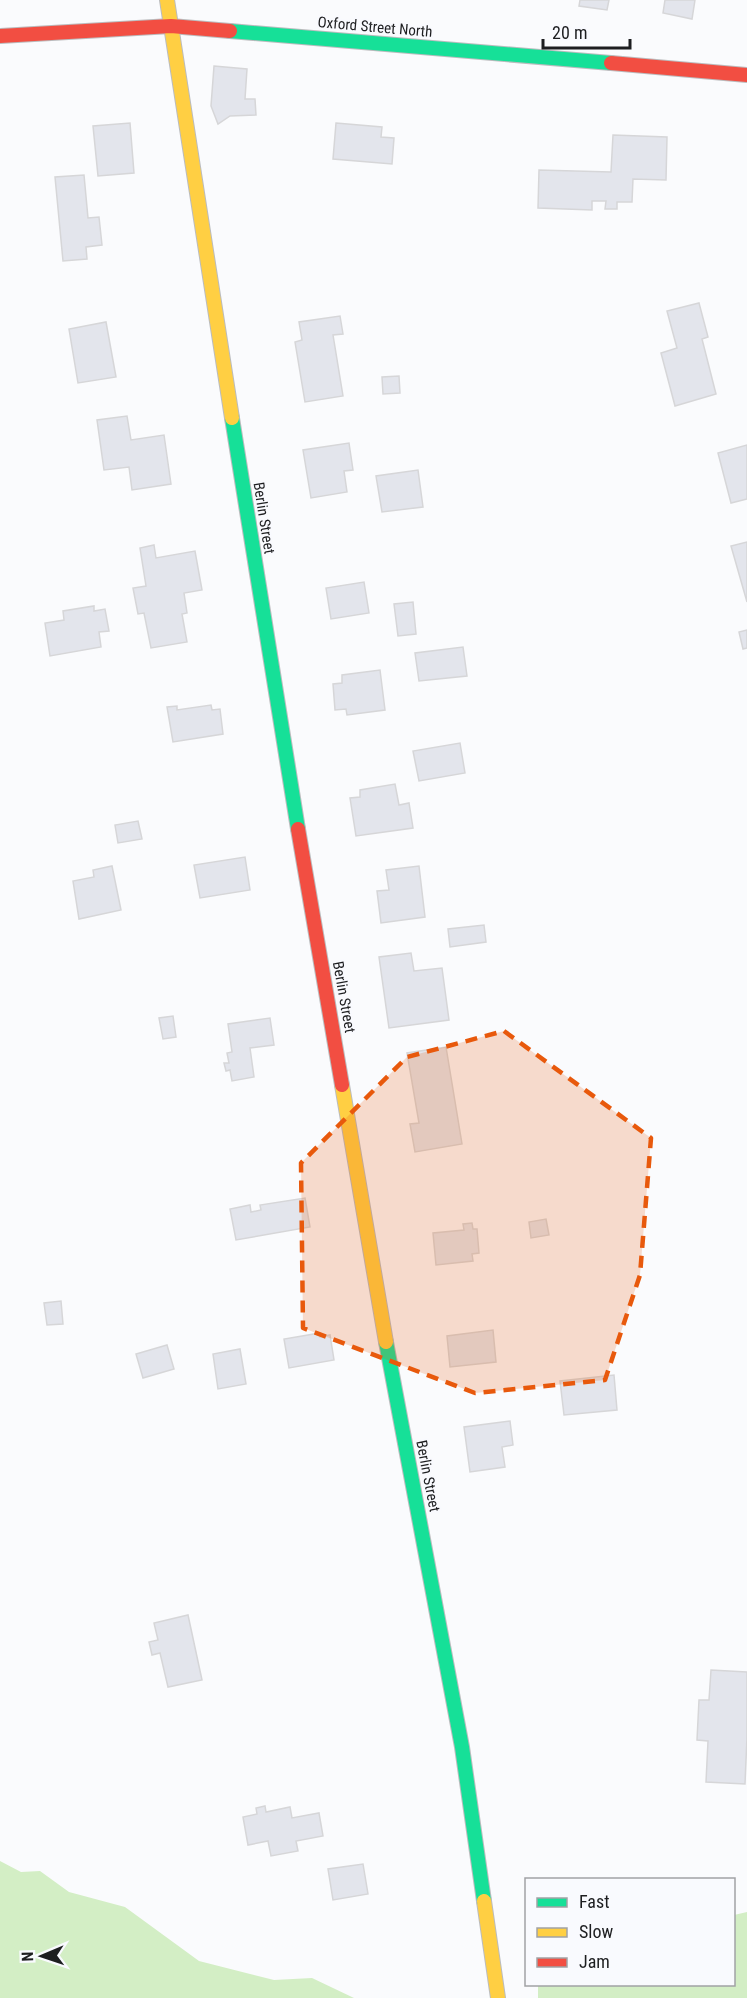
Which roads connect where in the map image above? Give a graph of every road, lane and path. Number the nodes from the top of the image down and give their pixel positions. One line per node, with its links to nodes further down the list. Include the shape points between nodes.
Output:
1 (167, 0): 2 (street, Berlin Street)
2 (171, 26): 3 (street, Oxford Street North); 4 (street, Oxford Street North); 5 (street, Berlin Street, via 297,822 381,1317 462,1747)
3 (0, 36)
4 (747, 75)
5 (498, 1998)

